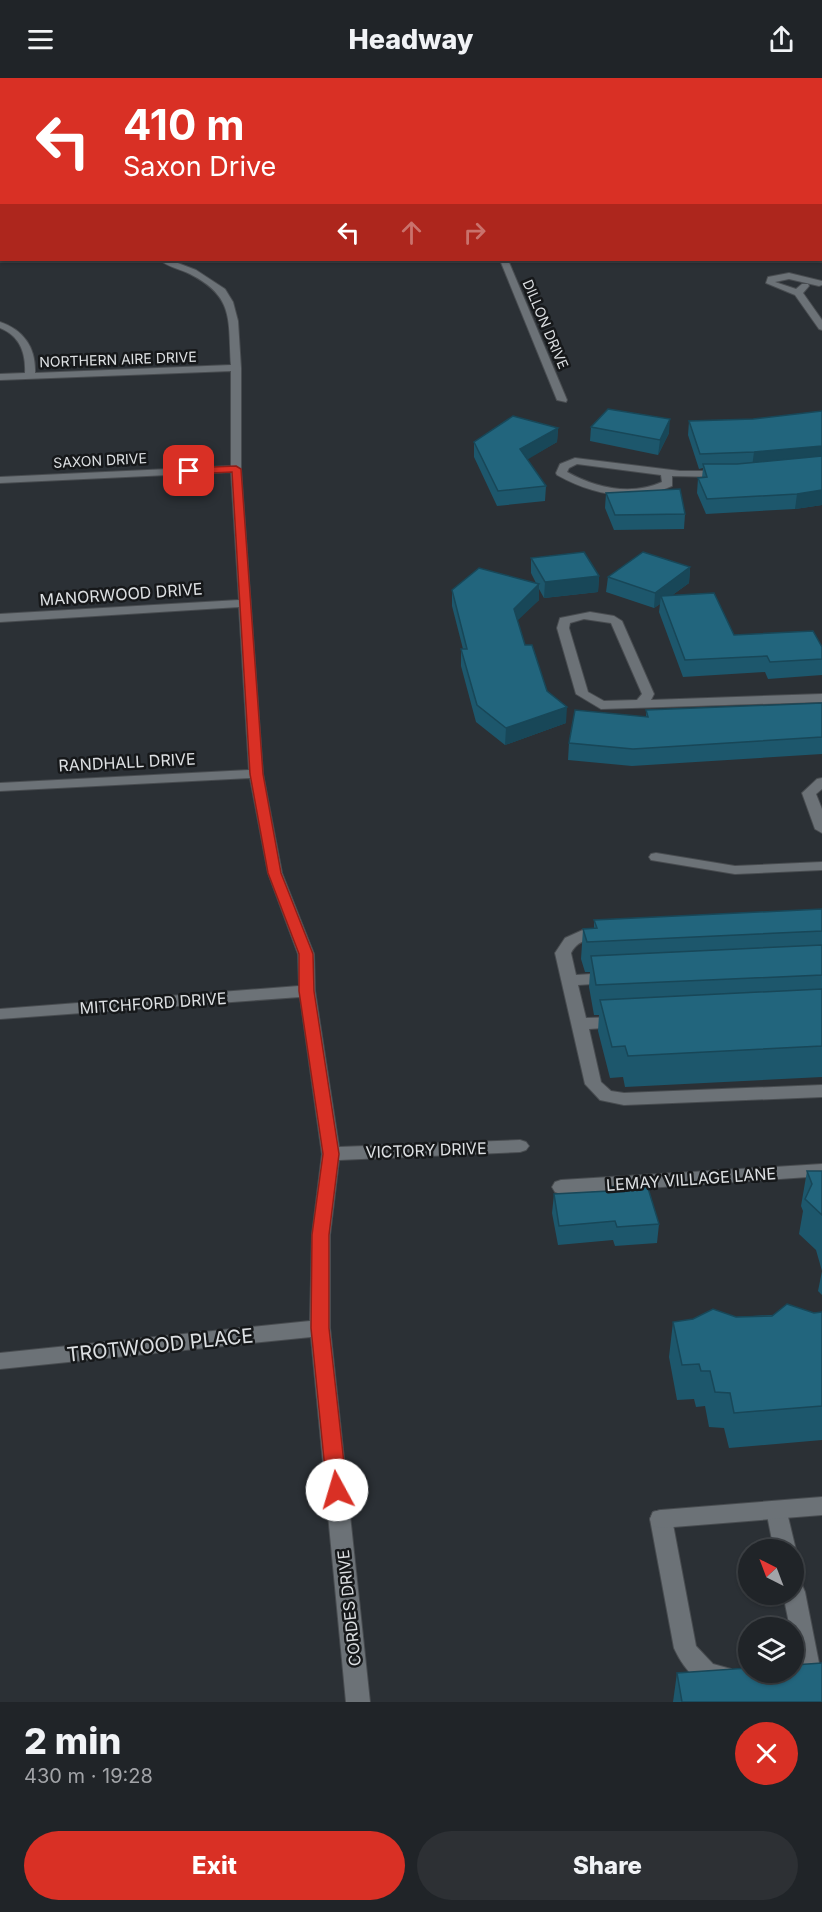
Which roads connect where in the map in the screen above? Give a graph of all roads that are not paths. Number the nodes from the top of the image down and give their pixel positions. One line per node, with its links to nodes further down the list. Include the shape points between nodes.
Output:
1 (166, 261): 7 (street, CORDES DRIVE, via 222,291 233,321)
2 (504, 261): 10 (street, DILLON DRIVE)
3 (820, 283): 4 (street, via 801,287); 4 (street, via 789,276 771,279 770,283)
4 (799, 293): 6 (street)
5 (0, 325): 8 (street, via 15,333 30,351)
6 (822, 327)
7 (236, 368): 8 (street, NORTHERN AIRE DRIVE); 11 (street, CORDES DRIVE)
8 (30, 376): 9 (street, NORTHERN AIRE DRIVE)
9 (0, 377)
10 (562, 400)
11 (236, 469): 14 (street, SAXON DRIVE); 15 (street, CORDES DRIVE)
12 (666, 472): 12 (street, via 588,460 564,466 561,473 595,487 641,493 668,484); 13 (street)
13 (734, 474)
14 (0, 480)
15 (244, 603): 16 (street, MANORWOOD DRIVE); 19 (street, CORDES DRIVE)
16 (0, 618)
17 (822, 698): 18 (street)
18 (641, 705): 18 (street, via 601,705 582,694 564,621 587,615 616,621 648,694)
19 (256, 774): 21 (street, RANDHALL DRIVE); 28 (street, CORDES DRIVE, via 275,873 306,954)
20 (822, 782): 22 (street, via 809,793)
21 (0, 787)
22 (822, 829)
23 (656, 857): 24 (street, via 735,870)
24 (822, 866)
25 (621, 933): 27 (street, via 585,934 570,941 564,953)
26 (627, 978): 27 (street)
27 (569, 980): 31 (street)
28 (307, 991): 29 (street, MITCHFORD DRIVE); 34 (street, CORDES DRIVE)
29 (0, 1014)
30 (637, 1021): 31 (street)
31 (579, 1024): 32 (street, via 592,1084 606,1096 624,1099)
32 (822, 1091)
33 (520, 1146): 34 (street, VICTORY DRIVE)
34 (331, 1154): 37 (street, CORDES DRIVE, via 321,1235)
35 (822, 1170): 36 (street, LEMAY VILLAGE LANE)
36 (561, 1187)
37 (320, 1328): 38 (street, TROTWOOD PLACE); 45 (street, CORDES DRIVE)
38 (0, 1361)
39 (822, 1506): 40 (street)
40 (777, 1510): 41 (street); 44 (street, via 661,1519 685,1647 693,1665 710,1676)
41 (783, 1539)
42 (804, 1643): 43 (street, via 808,1663)
43 (804, 1667)
44 (738, 1678)
45 (358, 1702)

